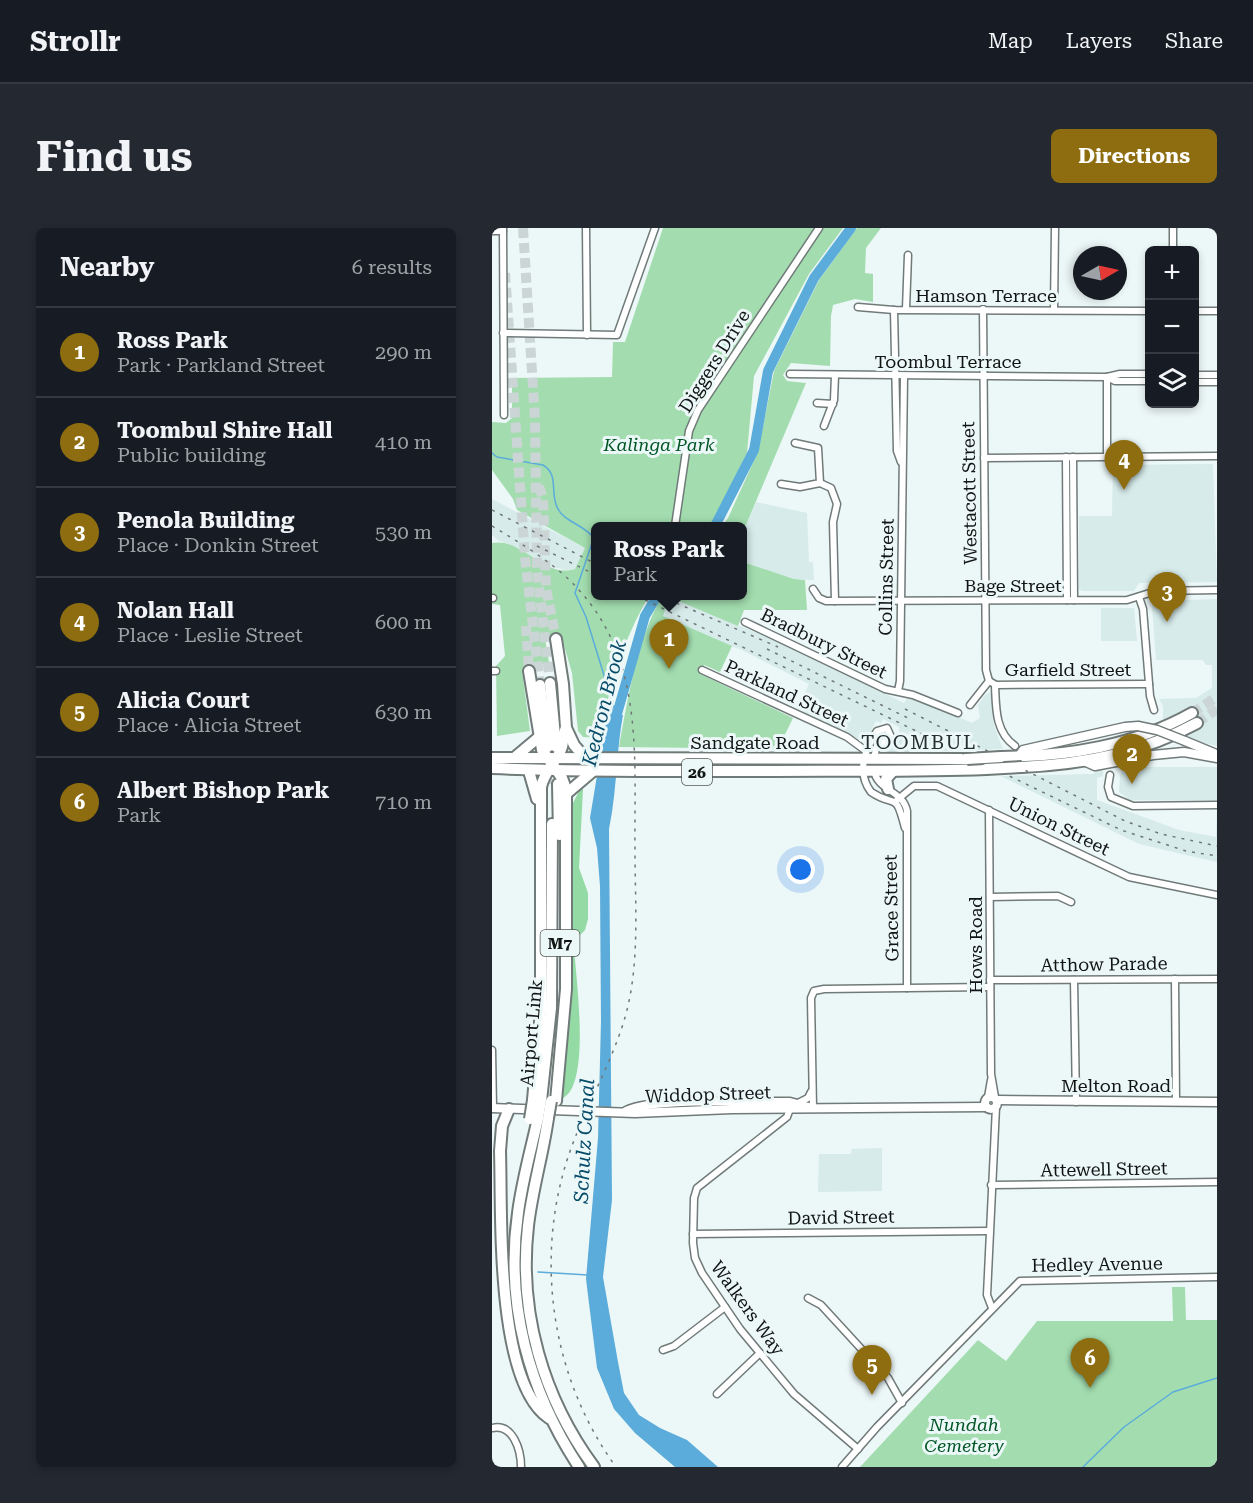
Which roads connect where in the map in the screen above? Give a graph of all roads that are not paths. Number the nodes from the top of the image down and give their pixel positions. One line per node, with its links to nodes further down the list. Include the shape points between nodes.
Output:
1 (586, 228): 19 (street)
2 (655, 228): 19 (street, via 617,335)
3 (819, 228): 44 (street, Diggers Drive, via 698,410 689,431)
4 (1055, 228): 14 (street)
5 (1173, 228): 8 (street)
6 (503, 229): 7 (street); 18 (street)
7 (492, 231)
8 (1173, 246)
9 (908, 255): 11 (street)
10 (858, 307): 13 (street, Hamson Terrace)
11 (906, 309): 12 (street, Hamson Terrace); 13 (street, Hamson Terrace)
12 (983, 309): 14 (street, Hamson Terrace); 27 (street, Westacott Street)
13 (894, 310): 23 (street, Collins Street)
14 (1053, 310): 15 (street, Hamson Terrace)
15 (1145, 311)
16 (1199, 311): 17 (street)
17 (1217, 311)
18 (503, 333): 19 (street); 34 (street)
19 (587, 335)
20 (790, 374): 22 (street, Toombul Terrace)
21 (1145, 374): 28 (street, Toombul Terrace)
22 (835, 375): 23 (street, Toombul Terrace); 33 (street)
23 (895, 375): 26 (street, Toombul Terrace); 41 (street, Collins Street, via 897,451)
24 (1199, 375): 25 (street)
25 (1217, 375)
26 (904, 376): 27 (street, Toombul Terrace); 41 (street, Collins Street)
27 (982, 376): 28 (street, Toombul Terrace); 40 (street, Westacott Street)
28 (1107, 377): 29 (street, Toombul Terrace, via 1115,381); 39 (street)
29 (1145, 381)
30 (1199, 382): 31 (street)
31 (1217, 382)
32 (817, 403): 33 (street)
33 (833, 404): 35 (street)
34 (504, 415)
35 (824, 426)
36 (795, 443): 42 (street, via 818,448)
37 (1217, 456): 39 (street)
38 (1069, 457): 39 (street); 40 (street); 48 (street)
39 (1107, 457)
40 (984, 458): 51 (street, Westacott Street)
41 (902, 463): 50 (street, Collins Street)
42 (820, 483): 43 (street, via 800,488); 49 (street, via 831,488 837,504 833,522)
43 (781, 484)
44 (676, 522)
45 (813, 589): 49 (street, Bage Street, via 822,600)
46 (1217, 590): 47 (street, Bage Street, via 1156,591)
47 (1139, 597): 48 (street, Bage Street); 58 (street)
48 (1070, 600): 51 (street, Bage Street)
49 (835, 601): 50 (street, Bage Street)
50 (901, 601): 51 (street, Bage Street); 59 (street, Collins Street)
51 (985, 601): 56 (street, Westacott Street, via 986,672)
52 (745, 622): 59 (street, Bradbury Street, via 885,689)
53 (556, 639): 63 (highway)
54 (702, 670): 65 (street, Parkland Street)
55 (529, 671): 64 (highway)
56 (992, 683): 58 (street, Garfield Street); 60 (street); 70 (street, Westacott Street, via 1000,729)
57 (545, 684): 67 (highway)
58 (1149, 684): 61 (street)
59 (898, 691): 62 (street, Bradbury Street)
60 (970, 705)
61 (1154, 710)
62 (958, 713)
63 (567, 728): 74 (highway, via 572,743); 75 (highway)
64 (539, 737): 72 (highway); 75 (highway)
65 (858, 743): 66 (street, Parkland Street); 68 (street, Parkland Street)
66 (871, 744): 68 (street); 68 (street, via 877,730 889,729 890,739)
67 (552, 747)
68 (868, 756): 70 (highway, Sandgate Road / 26, bridge); 76 (highway, Sandgate Road / 26); 78 (street); 78 (street)
69 (1217, 756): 70 (street, Sandgate Road, bridge, via 1157,730 1138,726 1023,750); 73 (street, Sandgate Road, via 1185,752 1095,766)
70 (1018, 757): 73 (highway, Sandgate Road / 26); 73 (highway, Sandgate Road / 26, via 1115,745 1195,718 1141,748); 80 (highway, Sandgate Road / 26, bridge, via 986,769)
71 (492, 758): 72 (highway, Sandgate Road / 26)
72 (514, 758): 75 (highway, Sandgate Road / 26)
73 (1084, 761)
74 (591, 763): 75 (highway, Sandgate Road / 26); 76 (highway, Sandgate Road / 26); 84 (highway)
75 (552, 765): 79 (highway, Sandgate Road / 26); 84 (highway, via 564,782); 87 (highway, via 542,781)
76 (630, 765): 78 (highway, Sandgate Road / 26)
77 (492, 768): 79 (highway, Sandgate Road / 26)
78 (869, 770): 80 (highway, Sandgate Road / 26); 83 (street); 85 (street, via 865,782 871,792)
79 (529, 771): 87 (highway)
80 (893, 771): 83 (highway, via 885,780)
81 (1110, 775): 86 (street, via 1109,795 1129,805)
82 (554, 784): 99 (highway, Airport Link / M7, via 559,1009)
83 (888, 789): 85 (street)
84 (566, 794): 99 (highway, via 566,989)
85 (898, 799): 88 (street, Union Street, via 914,786 929,785); 96 (street, Grace Street, via 907,811)
86 (1217, 805)
87 (541, 806): 99 (highway)
88 (989, 810): 89 (street, Union Street, via 1129,877); 90 (street, Hows Road)
89 (1217, 895)
90 (990, 897): 91 (street, via 1058,896); 95 (street, Hows Road)
91 (1071, 902)
92 (1175, 979): 93 (street, Atthow Parade); 94 (street, Atthow Parade); 100 (street)
93 (1217, 979)
94 (1074, 980): 95 (street, Atthow Parade); 101 (street)
95 (990, 984): 96 (street, Atthow Parade); 103 (street, Hows Road)
96 (907, 988): 98 (street, Atthow Parade, via 814,991)
97 (492, 1050): 105 (street)
98 (812, 1091): 104 (street, Walkers Way, via 808,1098); 106 (street)
99 (545, 1101): 108 (highway); 108 (highway, bridge)
100 (1176, 1101): 101 (street, Melton Road); 102 (street, Melton Road)
101 (1076, 1102): 103 (street, Melton Road)
102 (1217, 1102)
103 (992, 1103): 106 (street, Melton Road, via 972,1107); 110 (street, Hows Road)
104 (791, 1106): 106 (street, Melton Road); 107 (street, Widdop Street, via 667,1104 614,1112); 112 (street, Walkers Way, via 790,1114 697,1188)
105 (492, 1108): 107 (street, Widdop Street)
106 (813, 1108)
107 (509, 1109): 121 (highway, via 502,1125 500,1151 506,1316 524,1381 539,1412)
108 (543, 1120): 121 (highway, via 525,1175 515,1238 516,1303 528,1362); 126 (highway, via 526,1238 533,1335 566,1423)
109 (1217, 1182): 110 (street, Attewell Street)
110 (991, 1185): 111 (street, Hows Road)
111 (989, 1231): 112 (street, David Street); 116 (street, Hows Road, via 987,1295)
112 (693, 1234): 115 (street, Walkers Way, via 698,1264)
113 (1217, 1277): 116 (street, Hedley Avenue, via 1025,1280 1014,1284)
114 (808, 1298): 120 (street, via 824,1308 888,1378)
115 (725, 1307): 117 (street); 118 (street, Walkers Way)
116 (992, 1308): 120 (street, Hedley Avenue)
117 (663, 1350)
118 (760, 1353): 119 (street); 123 (street, Walkers Way, via 794,1394)
119 (717, 1394)
120 (902, 1403): 123 (street, Hedley Avenue)
121 (552, 1420): 125 (highway)
122 (492, 1428): 124 (street, via 508,1430 520,1453)
123 (858, 1449): 127 (street, Hedley Avenue)
124 (521, 1467)
125 (579, 1467)
126 (594, 1467)
127 (842, 1467)

